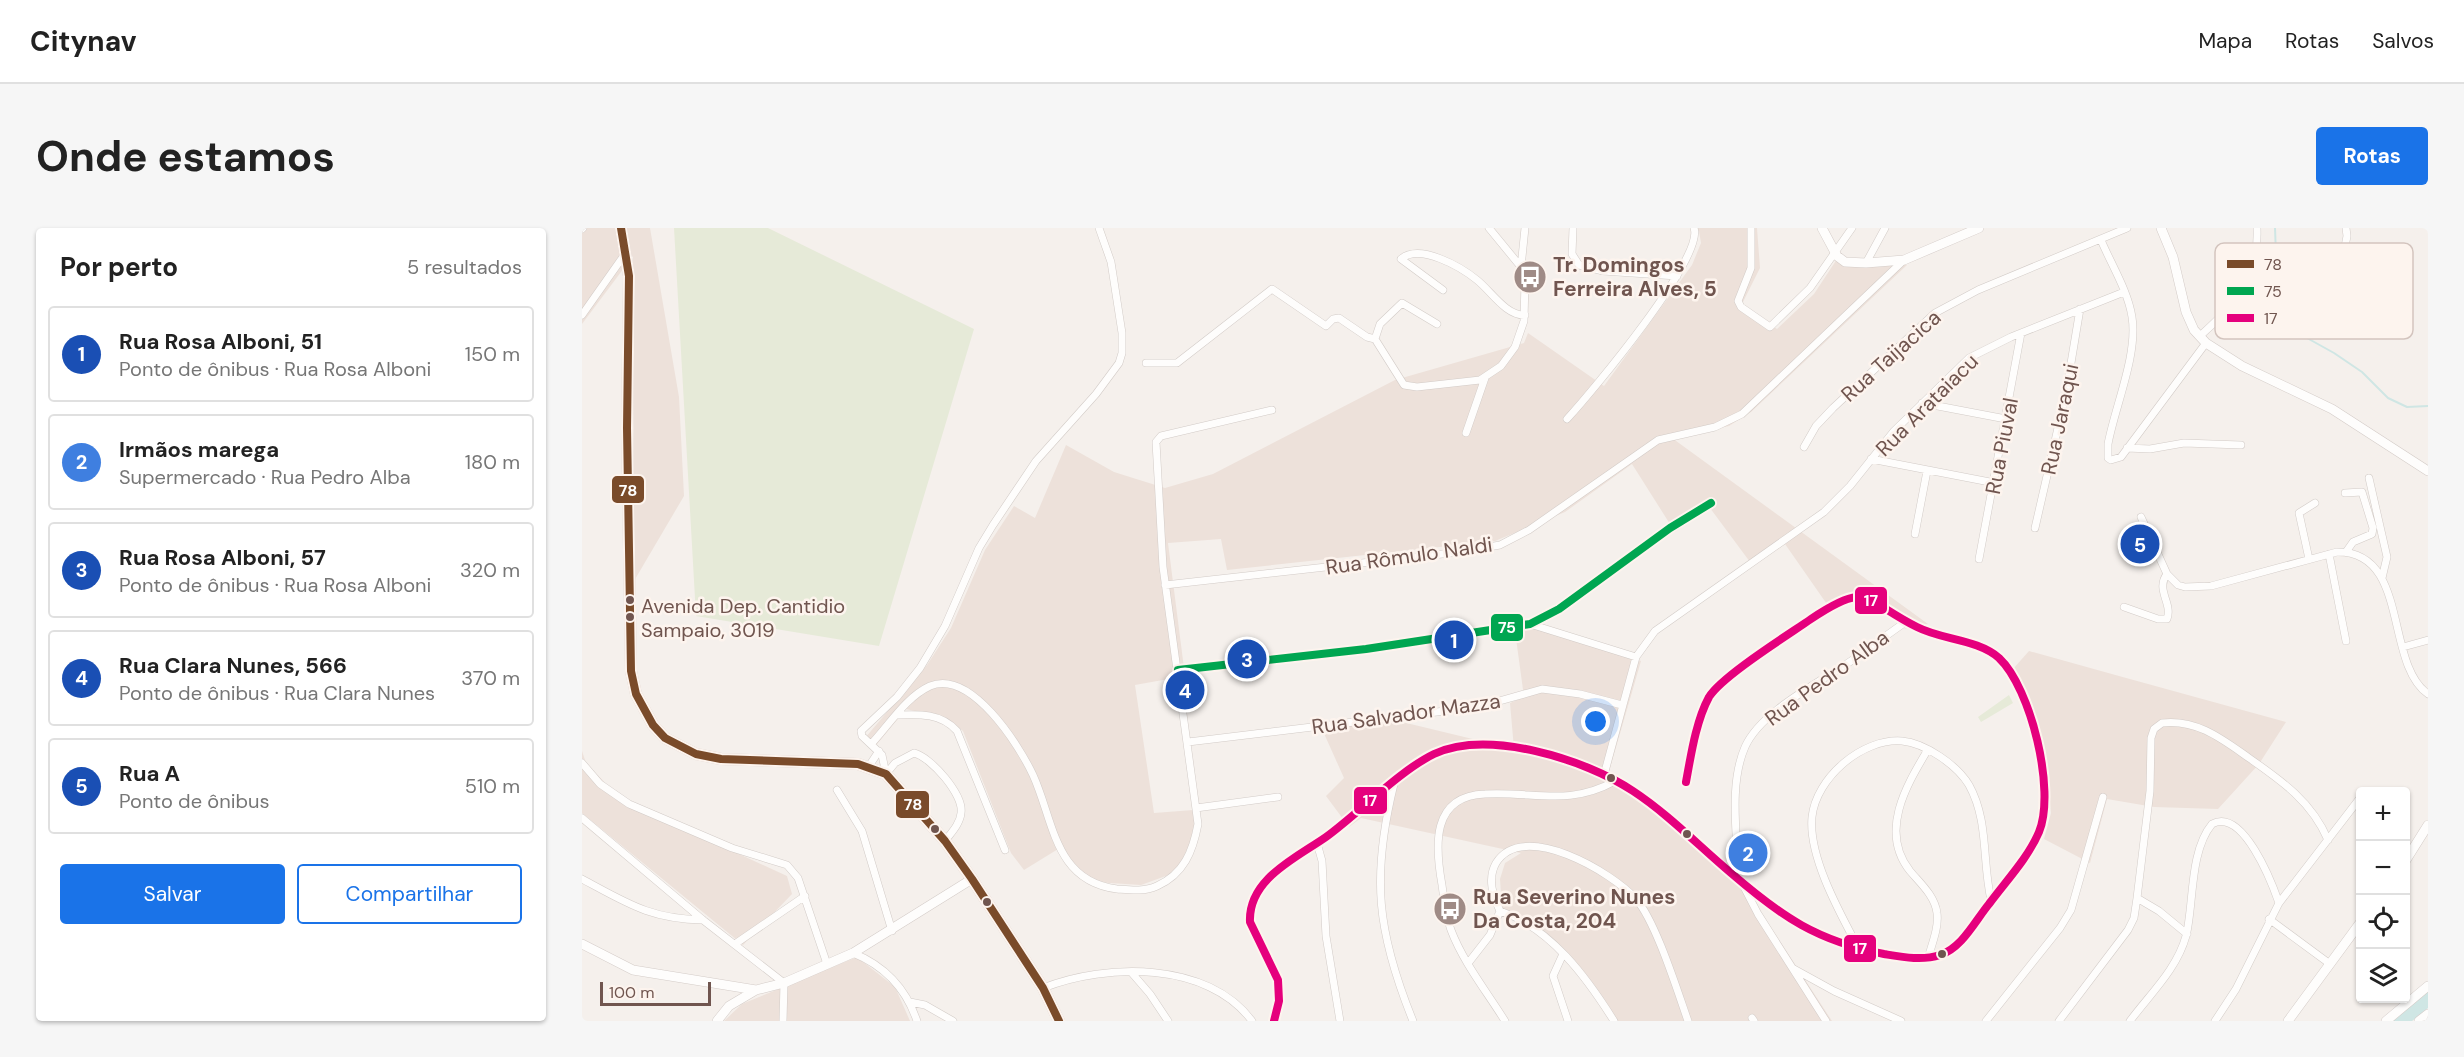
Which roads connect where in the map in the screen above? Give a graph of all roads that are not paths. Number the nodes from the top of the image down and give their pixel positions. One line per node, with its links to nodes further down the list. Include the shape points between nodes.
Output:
1 (621, 228): 17 (main road)
2 (1099, 228): 72 (street, via 1111,262 1122,333 1119,363 1036,461 979,548 928,656 897,697 862,728 860,734)
3 (1489, 228): 21 (street)
4 (1526, 228): 21 (street)
5 (1573, 228): 22 (street, via 1572,254 1580,265 1603,271)
6 (1694, 228): 22 (street, via 1691,252)
7 (1751, 228): 18 (street, via 1751,268 1738,297 1741,307 1770,327 1810,288)
8 (1822, 228): 18 (street)
9 (1852, 228): 18 (street)
10 (1885, 228): 20 (street)
11 (1979, 228): 19 (street)
12 (2127, 228): 15 (street, Rua Taijacica)
13 (2161, 228): 32 (street, via 2173,256 2186,312)
14 (2346, 228): 16 (street)
15 (2101, 240): 24 (street); 41 (street, Rua Taijacica, via 1978,290 1935,313 1833,408)
16 (2346, 243)
17 (627, 252): 26 (street); 77 (main road, via 630,633 632,681 641,705 666,738 708,758)
18 (1834, 254): 20 (street, via 1845,262)
19 (1904, 260): 20 (street); 60 (street, Rua Rômulo Naldi, via 1742,414 1720,425 1658,440 1544,520 1500,544 1460,552)
20 (1866, 263)
21 (1521, 267): 27 (street, via 1527,288)
22 (1677, 276): 37 (street, via 1631,342)
23 (1443, 290): 27 (street, via 1401,259 1414,254 1446,261 1478,280 1512,312)
24 (2124, 292): 25 (street, Rua Arataiacu); 42 (street, via 2132,317 2132,333 2106,453 2111,460 2121,457)
25 (2080, 309): 30 (street, Rua Arataiacu); 52 (street, Rua Jaraqui, via 2066,393)
26 (582, 315)
27 (1525, 315): 34 (street, via 1521,334 1510,354)
28 (1437, 324): 31 (street, via 1402,303 1380,324)
29 (2215, 324): 32 (street)
30 (2021, 333): 35 (street, Rua Arataiacu, via 1969,358); 38 (street, Rua Piuval)
31 (1375, 339): 33 (street, via 1340,318 1326,326 1272,289 1178,363); 34 (street, via 1404,386)
32 (2203, 339): 42 (street); 45 (street, via 2241,366 2332,409)
33 (1146, 363)
34 (1485, 378): 39 (street)
35 (1922, 403): 38 (street); 43 (street, Rua Arataiacu)
36 (1272, 410): 60 (street, via 1161,436 1156,447)
37 (1567, 419)
38 (2006, 419): 47 (street, Rua Piuval)
39 (1466, 433)
40 (2241, 445): 42 (street, via 2184,443)
41 (1804, 447)
42 (2127, 448)
43 (1871, 459): 44 (street); 67 (street, Rua Arataiacu, via 1842,495 1816,518 1655,631)
44 (1927, 471): 47 (street); 53 (street)
45 (2428, 471)
46 (2369, 477): 59 (street, via 2387,557)
47 (1995, 483): 56 (street, Rua Piuval)
48 (2345, 493): 54 (street, via 2362,492 2373,528 2372,534 2353,542)
49 (1711, 503): 63 (street, via 1559,609)
50 (2316, 503): 57 (street, via 2300,513)
51 (2141, 517): 58 (street)
52 (2035, 528)
53 (1915, 534)
54 (2346, 552): 55 (street); 59 (street, via 2365,559)
55 (2329, 554): 57 (street); 65 (street)
56 (1979, 559)
57 (2309, 560): 58 (street, via 2201,588 2178,585)
58 (2167, 574): 61 (street, via 2161,589 2169,613 2167,619)
59 (2382, 578): 66 (street)
60 (1165, 585): 68 (street)
61 (2124, 607)
62 (1906, 621): 81 (street, via 1870,600 1844,598 1719,685 1709,698); 97 (street, Rua Pedro Alba, via 1787,704 1749,739 1737,790); 100 (street, via 1995,655 2016,684 2033,726 2043,776 2044,818 2034,842)
63 (1530, 624): 67 (street); 68 (street, via 1366,649)
64 (2428, 640): 66 (street)
65 (2346, 641)
66 (2403, 647): 69 (street, via 2414,681)
67 (1636, 657): 70 (street, Rua Arataiacu)
68 (1178, 670): 73 (street)
69 (2428, 694)
70 (1622, 705): 73 (street, Rua Salvador Mazza, via 1542,689 1478,707); 79 (street, Rua Arataiacu)
71 (897, 715): 72 (street); 87 (street, via 922,690 937,684 956,686 975,696 1025,761 1067,861 1088,879 1105,886 1148,889 1176,873 1192,849 1198,824); 93 (street, via 930,716 949,722 957,730)
72 (868, 741): 74 (street)
73 (1188, 742): 87 (street)
74 (879, 751): 77 (street); 78 (street)
75 (1927, 751): 100 (street, via 1952,766 1973,793 1983,821); 110 (street, via 1901,741 1863,752 1835,770 1817,799 1812,816 1813,839 1829,888); 113 (street, via 1899,804 1896,822 1903,860 1937,911)
76 (582, 763): 98 (street, via 600,784 629,804 732,848 787,865)
77 (869, 766): 78 (main road)
78 (886, 774): 91 (main road); 91 (street, via 895,763 914,753 943,777 957,794 962,811)
79 (1604, 775): 80 (street); 82 (street, via 1545,754 1475,745 1437,753)
80 (1616, 781): 97 (street); 114 (street, via 1602,789 1554,798 1473,795 1451,807 1437,833 1437,858 1449,924)
81 (1686, 782)
82 (1394, 784): 92 (street); 134 (street, via 1380,854 1378,887 1391,961)
83 (837, 790): 106 (street, via 862,831)
84 (1278, 797): 87 (street)
85 (2103, 797): 141 (street, via 2071,910)
86 (2356, 804): 90 (street)
87 (1196, 808)
88 (582, 818): 104 (street)
89 (2428, 825): 94 (street)
90 (2328, 840): 99 (street, via 2314,813 2295,791 2232,745 2213,732 2190,724 2162,723 2151,738 2149,800); 101 (street)
91 (945, 841): 96 (main road)
92 (1317, 843): 132 (street, via 1269,877 1252,902 1250,922 1280,991); 133 (street)
93 (1005, 850)
94 (2410, 854)
95 (582, 879): 104 (street, via 655,915)
96 (972, 879): 106 (street); 121 (main road)
97 (1740, 881): 110 (street, via 1801,927); 117 (street)
98 (805, 896): 109 (street); 115 (street)
99 (2137, 897): 107 (street); 142 (street, via 2128,930)
100 (1991, 900): 113 (street, via 1956,945 1944,954)
101 (2279, 903): 103 (street); 107 (street, via 2257,853 2229,824 2217,822 2206,835 2194,872)
102 (1500, 911): 112 (street, via 1526,923); 114 (street, via 1490,935); 138 (street, via 1492,877 1501,857 1514,849 1540,847 1557,851 1602,871 1642,906)
103 (2269, 919): 116 (street); 144 (street, via 2244,973)
104 (703, 920): 109 (street)
105 (2356, 930): 116 (street)
106 (892, 931): 111 (street)
107 (2187, 934): 143 (street, via 2178,958)
108 (582, 944): 122 (street, via 633,970)
109 (735, 944): 119 (street)
110 (1859, 949): 113 (street)
111 (853, 953): 115 (street); 123 (street, via 885,972)
112 (1563, 954): 136 (street, via 1553,976); 137 (street)
113 (1928, 958)
114 (1469, 962): 135 (street)
115 (827, 964): 119 (street)
116 (2330, 964): 145 (street)
117 (1791, 967): 139 (street); 140 (street)
118 (1131, 972): 121 (street, via 1100,972); 130 (street); 131 (street, via 1158,973 1208,987 1234,1001)
119 (784, 982): 122 (street); 126 (street)
120 (2428, 986): 146 (street)
121 (1043, 987): 129 (main road)
122 (756, 990): 125 (street, via 729,1006)
123 (910, 1002): 127 (street); 128 (street, via 925,1005)
124 (2428, 1014): 147 (street)
125 (717, 1021)
126 (783, 1021)
127 (917, 1021)
128 (953, 1021)
129 (1059, 1021)
130 (1168, 1021)
131 (1252, 1021)
132 (1274, 1021)
133 (1340, 1021)
134 (1413, 1021)
135 (1505, 1021)
136 (1568, 1021)
137 (1614, 1021)
138 (1688, 1021)
139 (1826, 1021)
140 (1901, 1021)
141 (1986, 1021)
142 (2059, 1021)
143 (2130, 1021)
144 (2215, 1021)
145 (2288, 1021)
146 (2386, 1021)
147 (2419, 1021)

